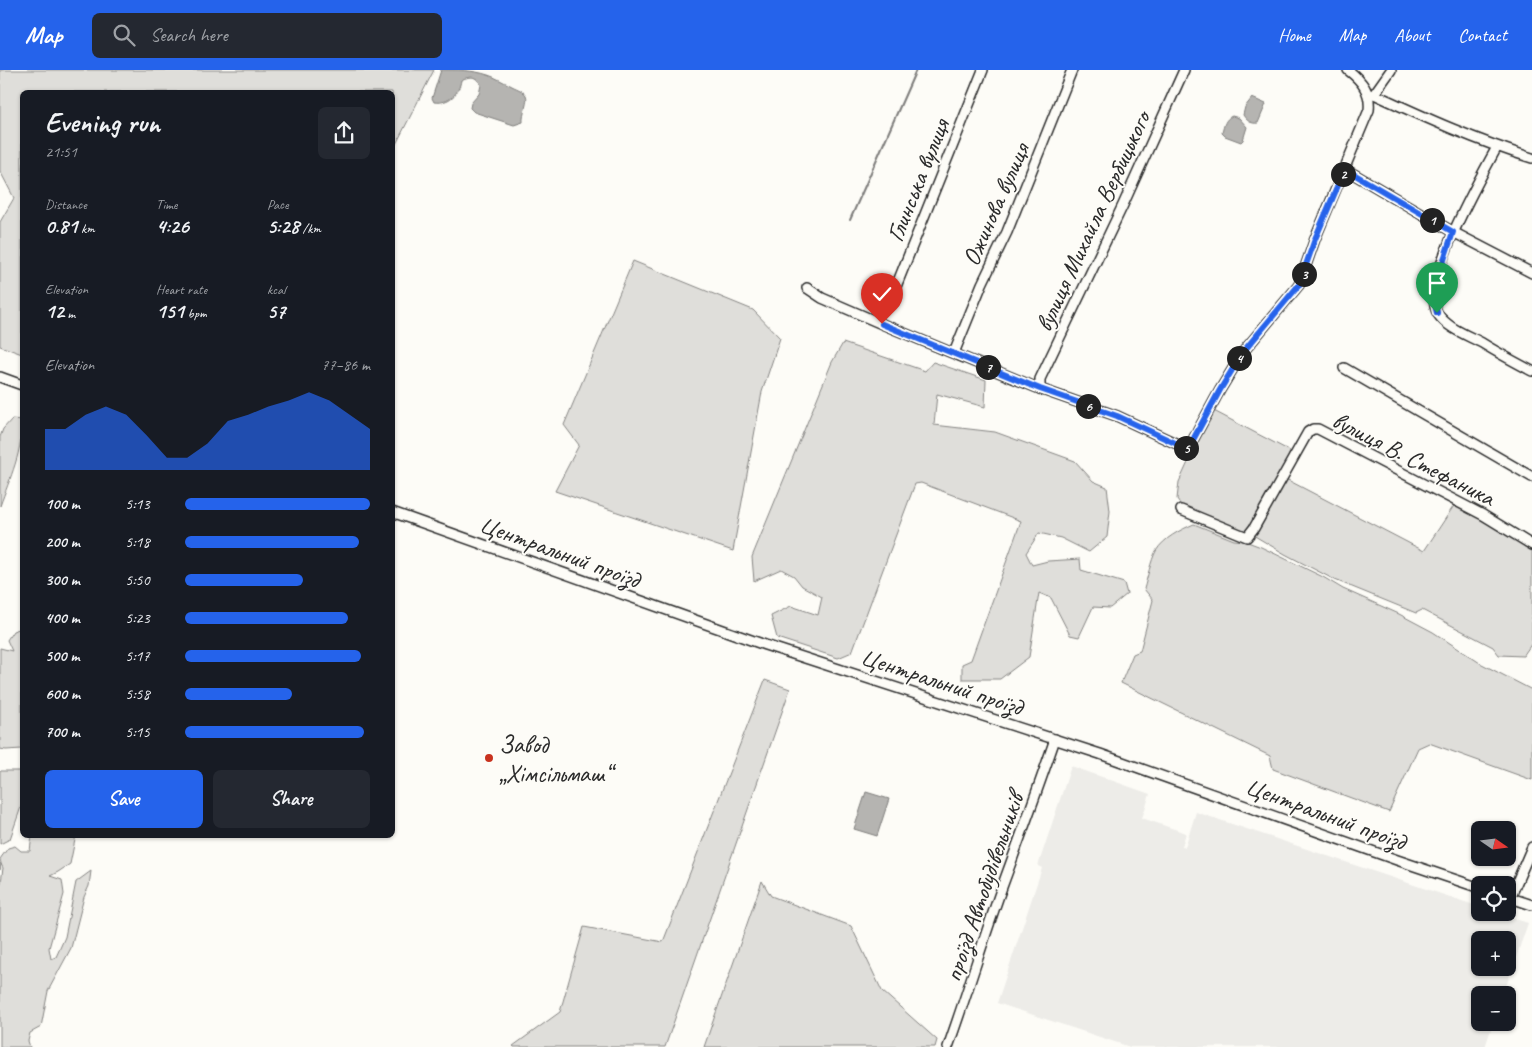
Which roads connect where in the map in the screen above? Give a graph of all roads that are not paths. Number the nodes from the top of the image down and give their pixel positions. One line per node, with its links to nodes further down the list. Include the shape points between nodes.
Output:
1 (983, 70): 13 (street, Глинська вулиця)
2 (1072, 70): 14 (street, Ожинова вулиця, via 1011,223)
3 (1184, 70): 19 (street, вулиця Михайла Вербицького, via 1043,372)
4 (1348, 70): 6 (street)
5 (1391, 70): 6 (street)
6 (1371, 94): 7 (street); 9 (street, via 1369,110)
7 (1497, 147): 8 (street); 10 (street)
8 (1532, 158)
9 (1345, 169): 10 (street); 19 (street, via 1299,285 1239,358 1188,449 1117,416)
10 (1453, 232): 11 (street); 16 (street, via 1438,278 1434,299 1437,313 1449,325)
11 (1532, 273)
12 (807, 288): 14 (street, via 822,298)
13 (889, 304)
14 (954, 353): 19 (street)
15 (1344, 368): 20 (street)
16 (1532, 371)
17 (0, 377): 18 (street)
18 (20, 384)
19 (1040, 389)
20 (1532, 477)
21 (1181, 510): 23 (street, вулиця В. Стефаника, via 1247,537 1308,432 1318,429 1483,515)
22 (395, 513): 24 (street, Центральний проїзд, via 765,645)
23 (1532, 545)
24 (1055, 739): 27 (street, Центральний проїзд); 30 (street, проїзд Автобудівельників)
25 (1532, 847): 26 (street)
26 (1516, 880)
27 (1471, 885)
28 (1516, 900): 29 (street)
29 (1532, 905)
30 (948, 1047)

